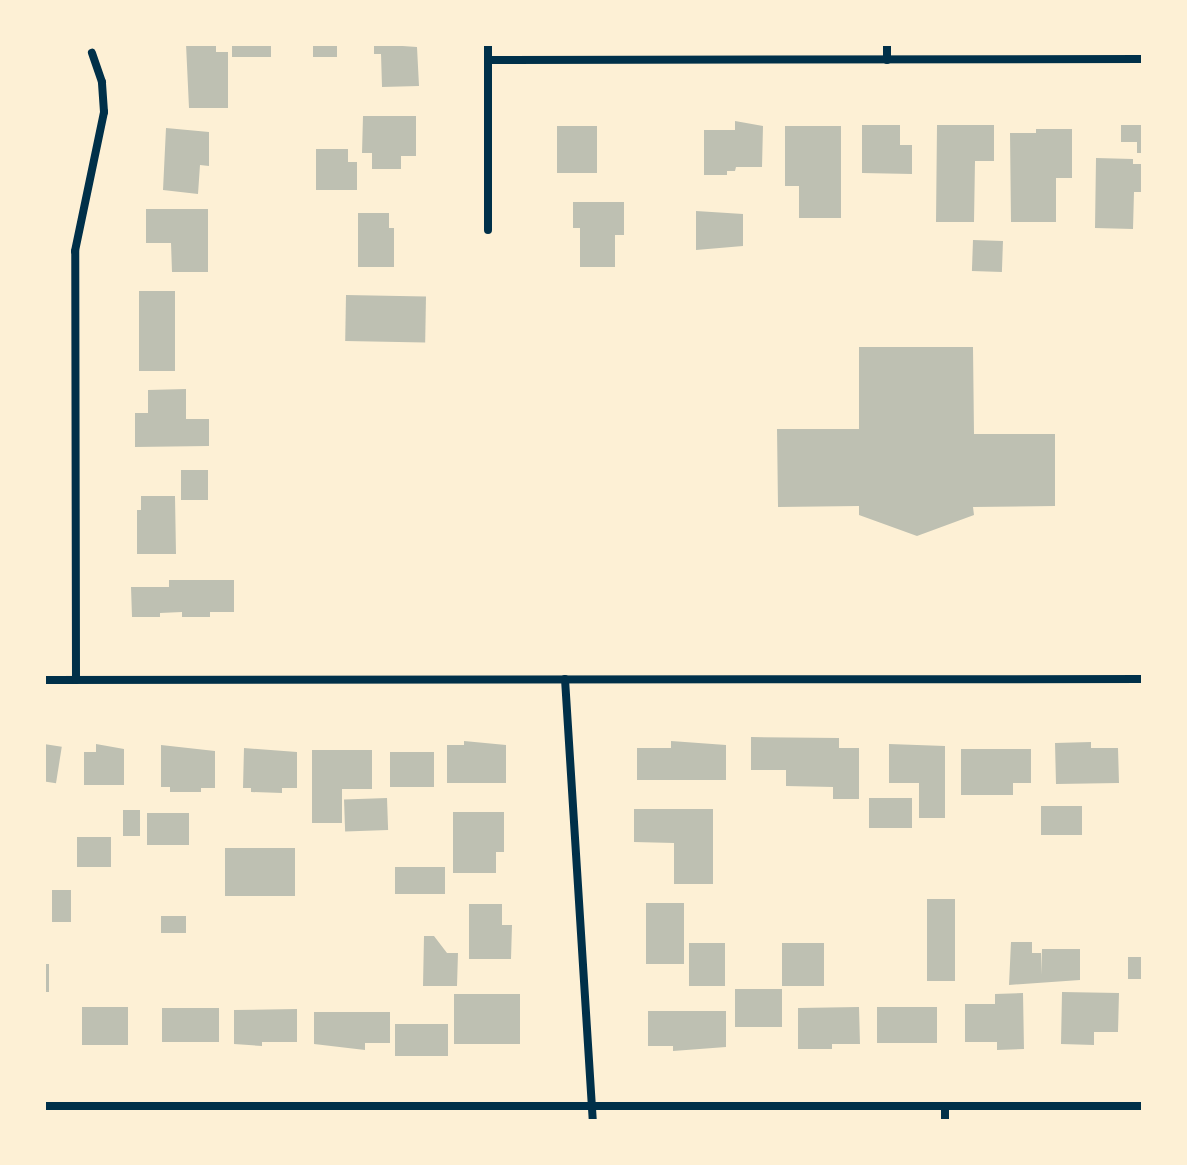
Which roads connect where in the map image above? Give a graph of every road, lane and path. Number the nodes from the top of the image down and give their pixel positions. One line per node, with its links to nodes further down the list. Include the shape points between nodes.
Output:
1 (488, 44): 5 (street)
2 (887, 44): 6 (street)
3 (92, 53): 11 (street, via 102,82 104,112 75,251)
4 (1143, 59): 6 (street)
5 (488, 60): 6 (street); 7 (street)
6 (887, 60)
7 (488, 230)
8 (565, 679): 9 (street); 11 (street); 13 (street)
9 (1143, 679)
10 (44, 680): 11 (street)
11 (76, 680)
12 (44, 1106): 13 (street)
13 (593, 1106): 14 (street); 16 (street)
14 (945, 1106): 15 (street); 17 (street)
15 (1143, 1106)
16 (593, 1121)
17 (945, 1121)

